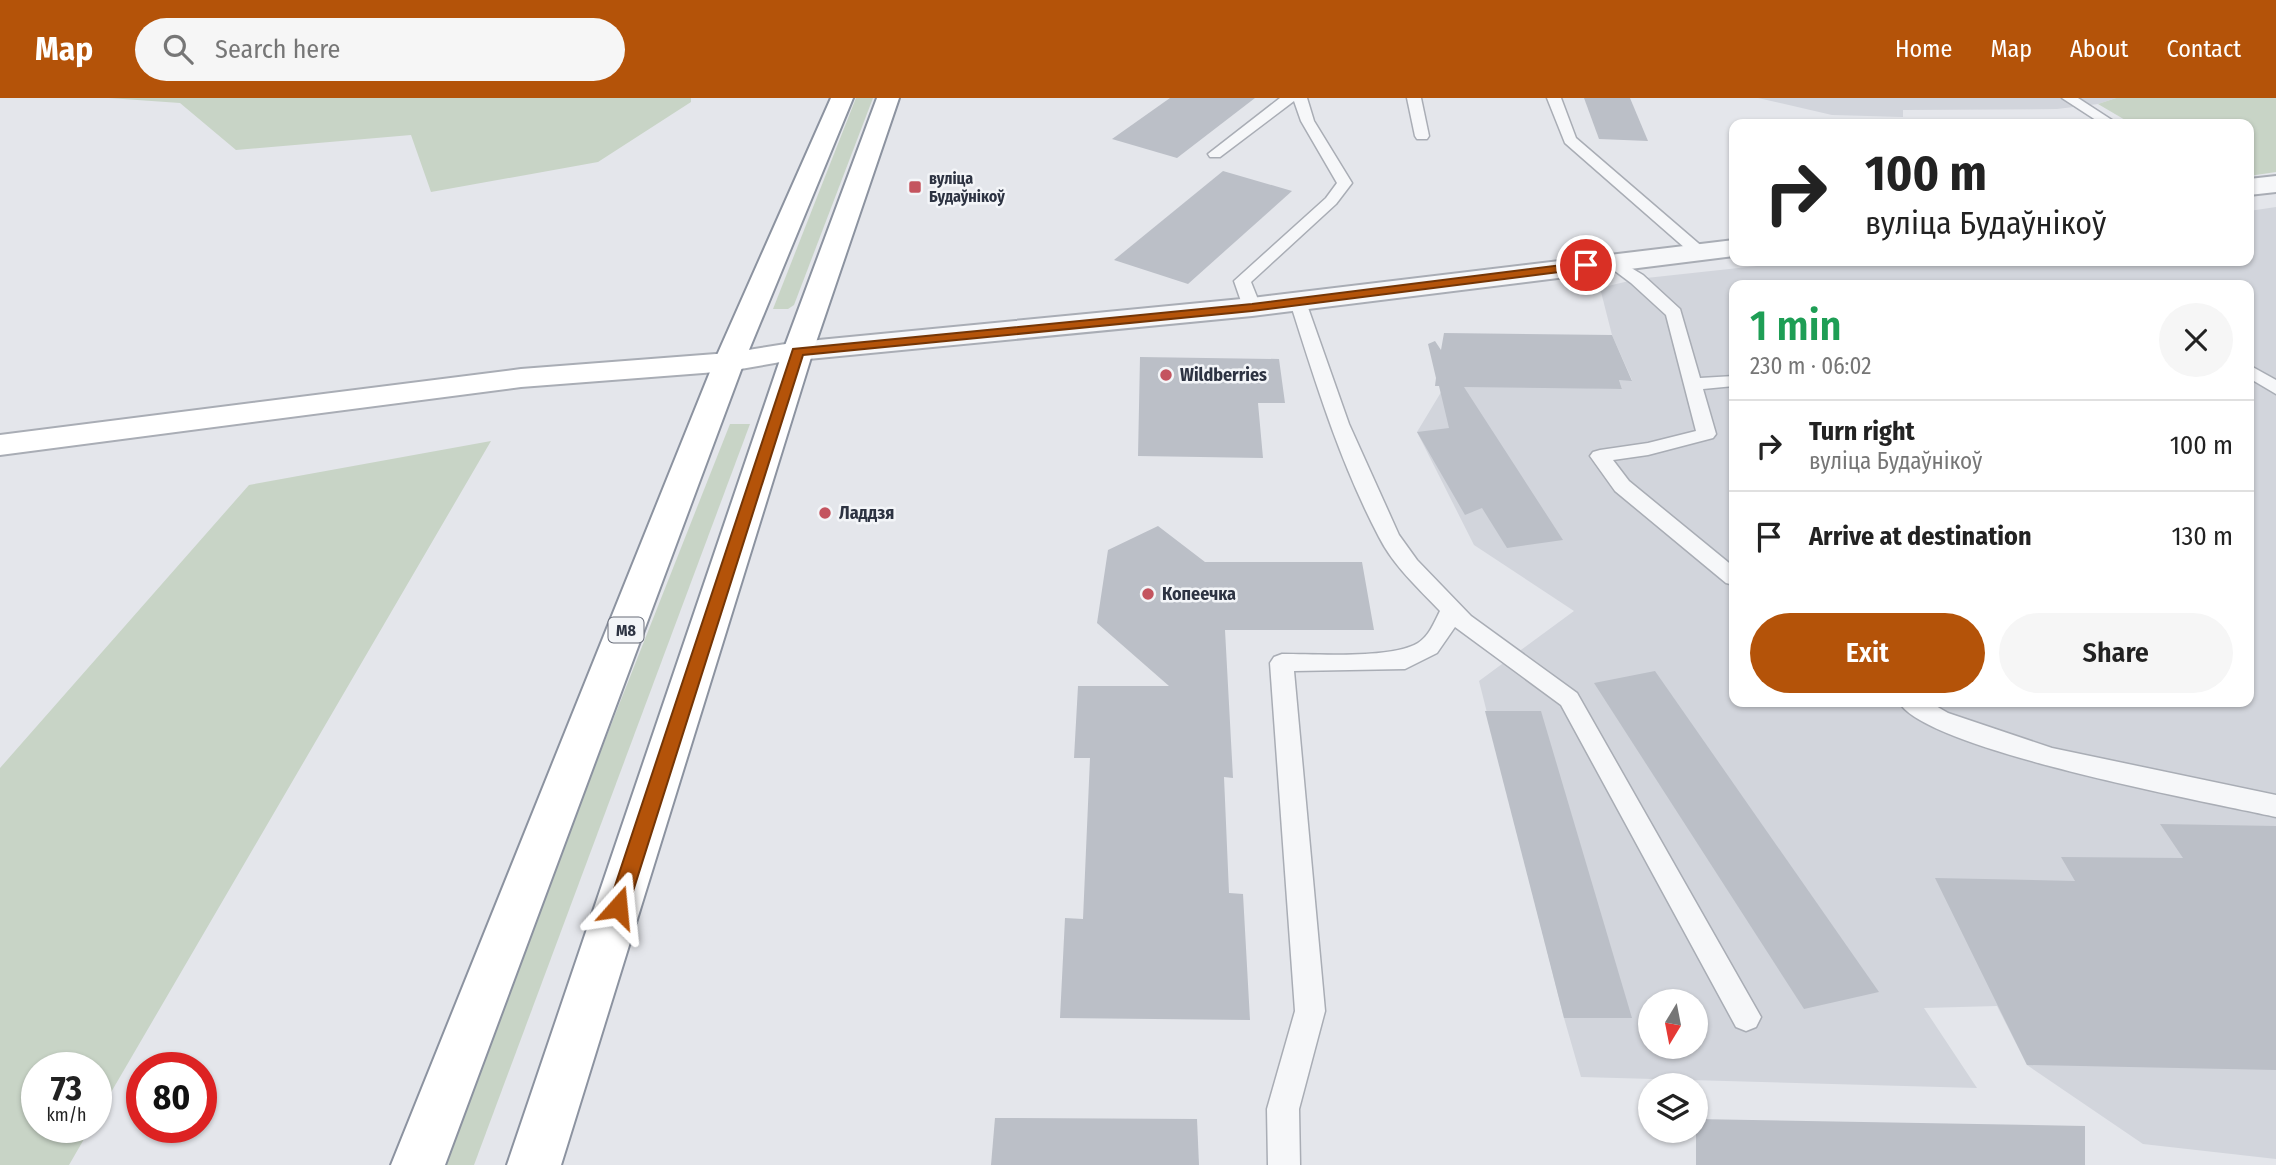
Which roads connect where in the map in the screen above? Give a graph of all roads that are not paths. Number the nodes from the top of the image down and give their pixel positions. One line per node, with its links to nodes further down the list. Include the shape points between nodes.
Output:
1 (842, 98): 19 (main road, М8)
2 (888, 98): 18 (main road)
3 (1289, 98): 10 (lane)
4 (1300, 98): 17 (lane, via 1303,115 1338,164 1345,183 1242,281)
5 (1414, 98): 9 (lane)
6 (1554, 98): 14 (lane, via 1570,140)
7 (2069, 98): 8 (lane)
8 (2104, 119)
9 (1422, 136)
10 (1215, 154)
11 (2276, 184): 12 (street)
12 (2254, 186)
13 (1729, 249): 14 (street)
14 (1699, 252): 15 (street)
15 (1612, 262): 16 (street); 22 (lane, via 1674,313)
16 (1298, 302): 17 (street); 26 (lane, via 1339,425 1388,537)
17 (1252, 307): 18 (street)
18 (798, 352): 19 (main road); 31 (main road)
19 (729, 362): 24 (main road, via 521,378); 30 (main road, М8)
20 (2254, 373): 23 (lane)
21 (1729, 381): 22 (lane)
22 (1693, 384): 25 (lane, via 1706,434 1600,456 1622,486)
23 (2276, 388)
24 (0, 445)
25 (1729, 574)
26 (1451, 611): 29 (lane, via 1569,699); 32 (lane, via 1429,647 1405,660 1282,663 1310,1011 1283,1109)
27 (1919, 707): 28 (lane, via 1939,720 2051,758)
28 (2276, 806)
29 (1746, 1017)
30 (418, 1165)
31 (534, 1165)
32 (1284, 1165)

